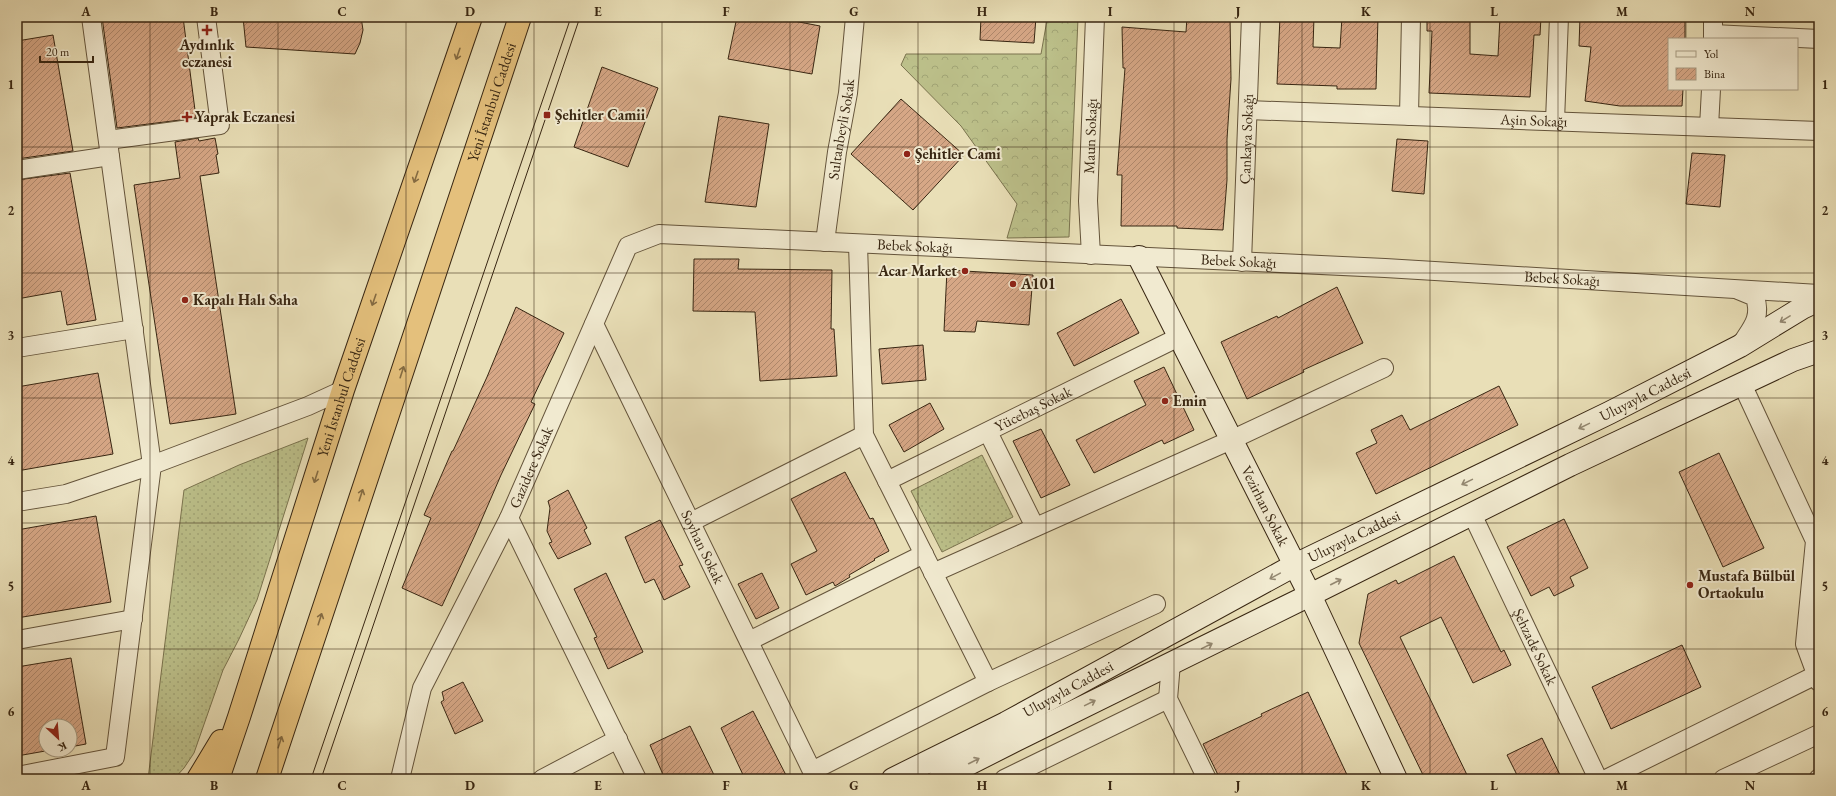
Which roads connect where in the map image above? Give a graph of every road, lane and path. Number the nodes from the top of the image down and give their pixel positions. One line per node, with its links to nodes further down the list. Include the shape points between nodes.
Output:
1 (91, 17): 18 (street)
2 (206, 17): 18 (street, via 220,126)
3 (471, 17): 37 (highway, Yeni İstanbul Caddesi, one-way to 37)
4 (520, 17): 70 (highway, Yeni İstanbul Caddesi, one-way to 4)
5 (855, 17): 21 (street, Sultanbeyli Sokak, via 848,93)
6 (1095, 17): 23 (street, Maun Sokağı, via 1088,201)
7 (1251, 17): 13 (street, Çankaya Sokağı)
8 (1411, 17): 14 (street)
9 (1559, 17): 15 (street)
10 (1713, 30): 11 (street)
11 (1819, 39)
12 (1711, 90): 16 (street)
13 (1248, 110): 14 (street, Aşin Sokağı); 25 (street, Çankaya Sokağı)
14 (1409, 116): 15 (street, Aşin Sokağı)
15 (1556, 121): 16 (street, Aşin Sokağı)
16 (1709, 127): 17 (street, Aşin Sokağı)
17 (1819, 131)
18 (109, 148): 19 (street); 30 (street)
19 (17, 170)
20 (659, 234): 21 (street, Bebek Sokağı); 29 (street, Gazidere Sokak, via 628,246)
21 (824, 242): 22 (street, Bebek Sokağı)
22 (858, 244): 23 (street, Bebek Sokağı); 39 (street)
23 (1091, 255): 24 (street, Bebek Sokağı)
24 (1139, 258): 25 (street, Bebek Sokağı); 31 (main road, Vezirhan Sokak)
25 (1242, 262): 26 (street, Bebek Sokağı)
26 (1736, 288): 27 (street, Bebek Sokağı); 32 (street, via 1755,297 1759,309 1757,319)
27 (1819, 294)
28 (1819, 300): 32 (main road, Uluyayla Caddesi, one-way to 32)
29 (594, 324): 45 (street, Gazidere Sokak); 46 (street, Soyhan Sokak)
30 (134, 329): 33 (street); 41 (street)
31 (1179, 337): 38 (street, Yücebaş Sokak); 40 (main road, Vezirhan Sokak)
32 (1740, 346): 50 (main road, Uluyayla Caddesi, one-way to 50, via 1609,413)
33 (17, 348)
34 (1819, 351): 36 (main road, Uluyayla Caddesi)
35 (1384, 368): 40 (street)
36 (1742, 384): 44 (main road, Uluyayla Caddesi); 48 (street)
37 (343, 390): 41 (street, via 308,406); 61 (highway, Yeni İstanbul Caddesi, one-way to 61)
38 (988, 432): 42 (street, Yücebaş Sokak); 47 (street)
39 (864, 435): 42 (street); 46 (street)
40 (1231, 440): 47 (street); 50 (main road, Vezirhan Sokak)
41 (152, 465): 43 (street, via 66,494); 54 (street)
42 (888, 481): 49 (street)
43 (17, 502)
44 (1472, 514): 52 (main road, Uluyayla Caddesi, one-way to 44); 79 (street, Şehzade Sokak)
45 (509, 518): 63 (street, Gazidere Sokak); 71 (street, via 422,688)
46 (691, 522): 56 (street, Soyhan Sokak)
47 (1035, 527): 51 (street)
48 (1817, 540): 58 (street, via 1804,644)
49 (924, 554): 51 (street); 56 (street)
50 (1295, 565): 52 (main road, Vezirhan Sokak); 74 (main road, Uluyayla Caddesi, one-way to 74, via 1006,723)
51 (933, 573): 59 (street)
52 (1310, 595): 57 (main road, Uluyayla Caddesi, one-way to 52); 78 (main road, Vezirhan Sokak)
53 (1156, 604): 59 (street)
54 (133, 620): 55 (street); 67 (street, via 115,757)
55 (17, 640)
56 (749, 641): 65 (street, Soyhan Sokak)
57 (1171, 663): 60 (street); 75 (main road, Uluyayla Caddesi, one-way to 57)
58 (1818, 679): 80 (street)
59 (988, 682): 65 (street)
60 (1168, 699): 66 (street); 77 (street)
61 (239, 717): 68 (highway); 69 (highway, Yeni İstanbul Caddesi)
62 (1819, 734): 64 (street)
63 (618, 739): 72 (street); 73 (street, Gazidere Sokak)
64 (1754, 773): 81 (street)
65 (815, 775)
66 (1024, 775): 76 (street)
67 (17, 776)
68 (198, 779)
69 (218, 779)
70 (267, 779)
71 (400, 779)
72 (542, 779)
73 (637, 779)
74 (893, 779)
75 (939, 779)
76 (1004, 779)
77 (1207, 779)
78 (1396, 779)
79 (1598, 779)
80 (1606, 779)
81 (1723, 779)

